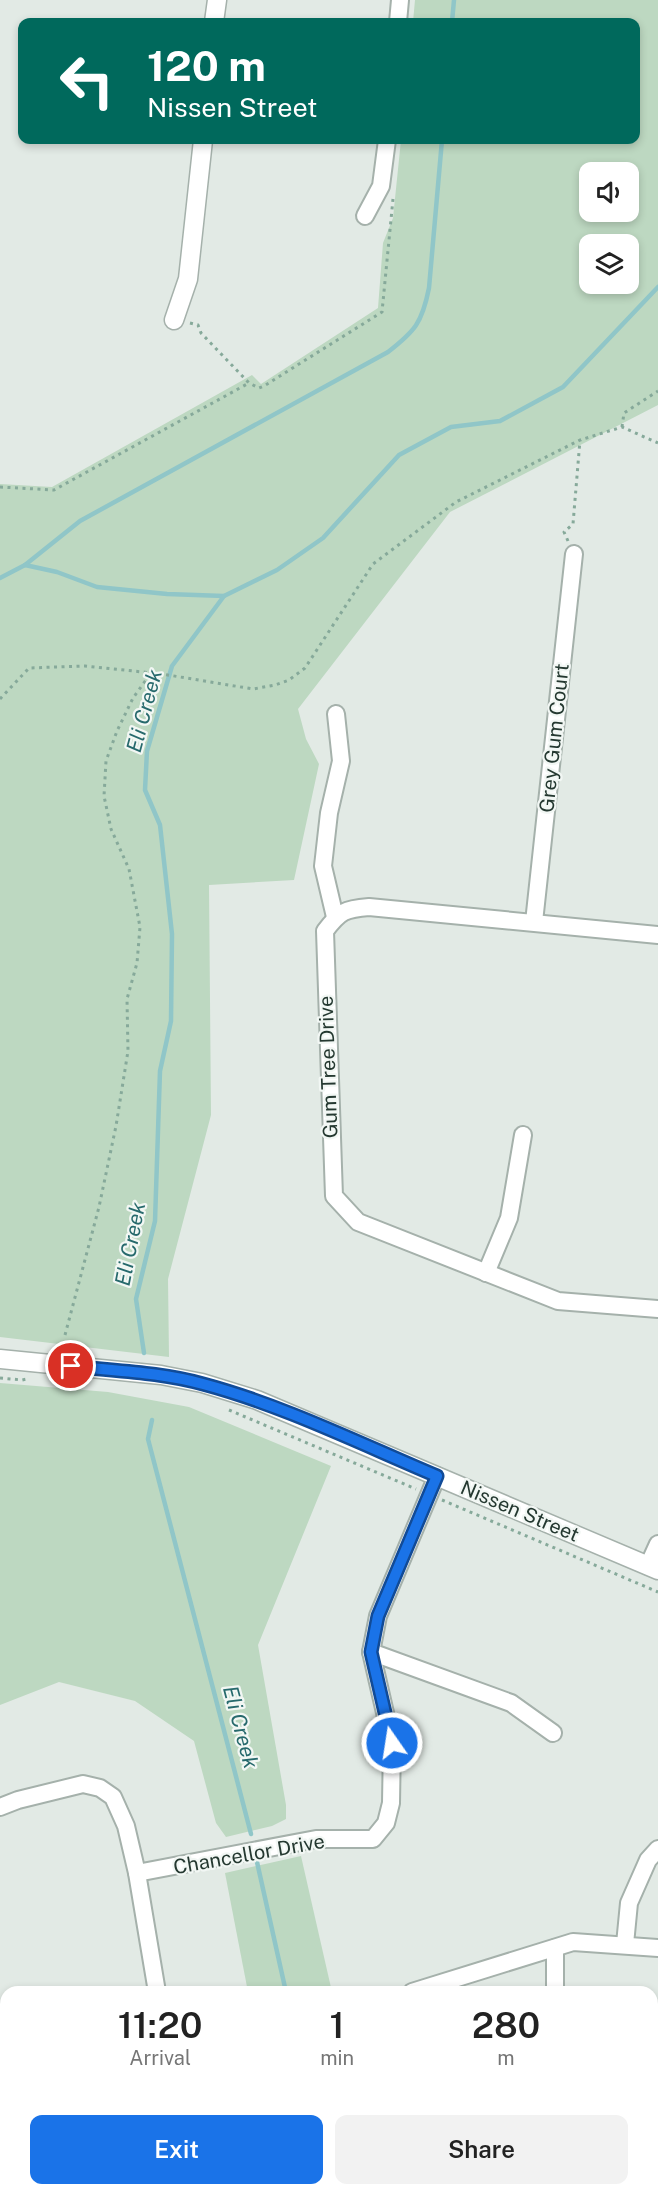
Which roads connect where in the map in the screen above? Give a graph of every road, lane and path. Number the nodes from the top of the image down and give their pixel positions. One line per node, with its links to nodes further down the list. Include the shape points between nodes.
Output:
1 (217, 0): 3 (street)
2 (399, 0): 4 (street)
3 (215, 18)
4 (398, 18)
5 (202, 144): 9 (street, via 188,279)
6 (386, 144): 8 (street, via 381,186)
7 (393, 195): 10 (path, via 381,314 261,388)
8 (365, 216)
9 (174, 320): 10 (path, via 198,325 201,333)
10 (249, 383): 15 (path, via 54,490)
11 (658, 391): 12 (path, via 624,413)
12 (622, 427): 13 (path); 14 (path)
13 (580, 440): 16 (path, via 573,524 564,532); 17 (path, via 456,502 373,564 305,668 289,680 253,689)
14 (658, 443)
15 (0, 487)
16 (573, 554): 21 (street, Grey Gum Court)
17 (151, 673): 18 (path, via 85,666 29,668); 26 (path, via 133,698 106,761 104,796 111,829 129,869 141,927 127,999 128,1051 116,1126)
18 (0, 699)
19 (336, 714): 20 (street, via 341,761 329,813 323,866)
20 (335, 917): 21 (street, via 347,909 369,907); 24 (street, Gum Tree Drive, via 325,932 334,1196 358,1222)
21 (534, 922): 22 (street)
22 (658, 935)
23 (523, 1135): 24 (street, via 509,1218)
24 (486, 1273): 25 (street, Gum Tree Drive, via 558,1301)
25 (658, 1309)
26 (65, 1335)
27 (0, 1359): 31 (street, Nissen Street, via 161,1375 202,1383 257,1400)
28 (0, 1378): 29 (path)
29 (31, 1378)
30 (223, 1408): 32 (path)
31 (437, 1476): 32 (street, Chancellor Drive); 34 (street, Nissen Street)
32 (430, 1495): 35 (path); 36 (street, Chancellor Drive, via 378,1616)
33 (658, 1544): 34 (street)
34 (653, 1568)
35 (658, 1592)
36 (371, 1652): 37 (street, via 511,1704); 40 (street, Chancellor Drive, via 392,1743 391,1803 387,1823 373,1839 316,1839)
37 (553, 1733)
38 (0, 1807): 40 (street, via 83,1784 100,1788 113,1797 126,1826)
39 (658, 1849): 41 (street, via 648,1860 629,1903)
40 (137, 1873): 44 (street)
41 (625, 1944): 42 (street, via 573,1942); 43 (street)
42 (555, 1948): 45 (street); 46 (street)
43 (658, 1948)
44 (156, 1986)
45 (446, 1986)
46 (555, 1986)

